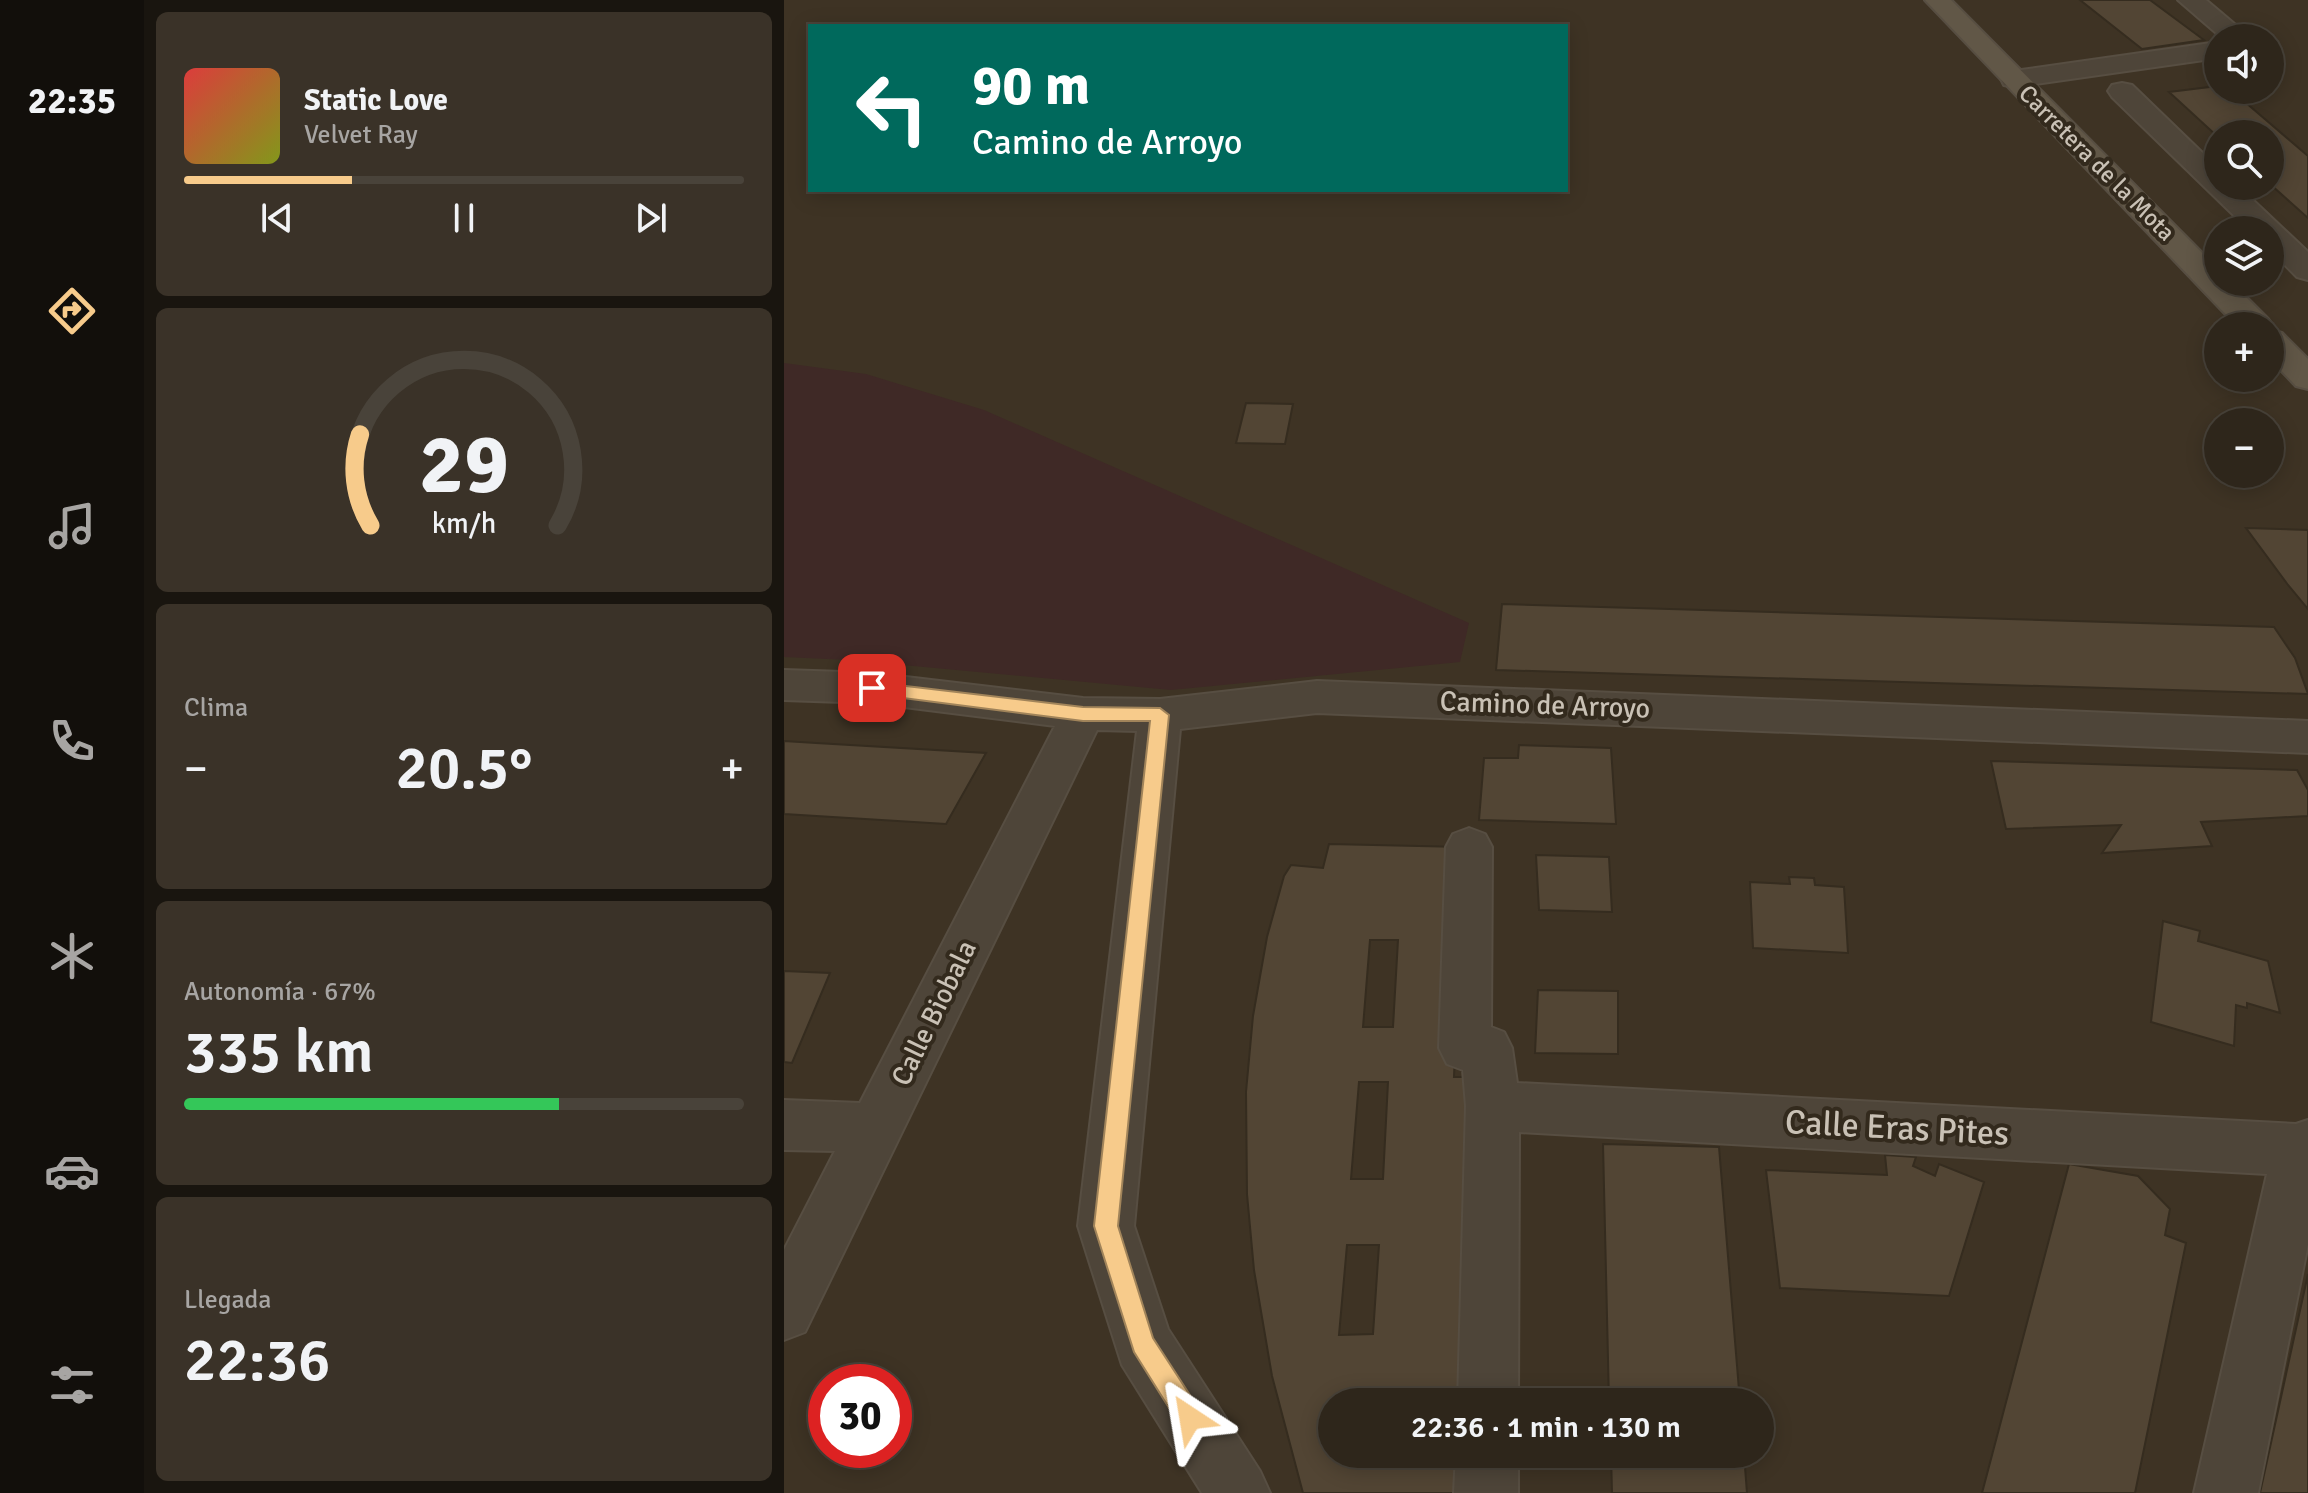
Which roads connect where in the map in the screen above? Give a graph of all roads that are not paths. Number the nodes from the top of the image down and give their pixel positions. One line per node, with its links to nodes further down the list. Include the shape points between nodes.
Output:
1 (1937, 0): 5 (main road, Carretera de la Mota)
2 (2190, 0): 3 (street)
3 (2220, 24)
4 (2204, 52): 5 (street)
5 (2014, 79): 12 (main road, Carretera de la Mota)
6 (2122, 91): 7 (street)
7 (2204, 170)
8 (2235, 200): 9 (street)
9 (2251, 216)
10 (2284, 247): 11 (street)
11 (2308, 270)
12 (2242, 312)
13 (2284, 354): 14 (main road)
14 (2308, 379)
15 (784, 685): 16 (street, Camino de Arroyo, via 872,688)
16 (1083, 714): 17 (street, Camino de Arroyo); 22 (street, Calle Biobala)
17 (1160, 715): 18 (street, Camino de Arroyo, via 1317,697); 27 (street, via 1106,1226 1143,1344)
18 (2308, 737)
19 (1469, 847): 20 (street, via 1465,1048 1486,1048)
20 (1493, 1106): 23 (street, Calle Eras Pites); 25 (street)
21 (784, 1125): 22 (street)
22 (877, 1128): 24 (street, Calle Biobala)
23 (2304, 1148): 29 (street)
24 (784, 1311)
25 (1488, 1388)
26 (1487, 1468): 28 (street)
27 (1238, 1493)
28 (1486, 1493)
29 (2226, 1493)

